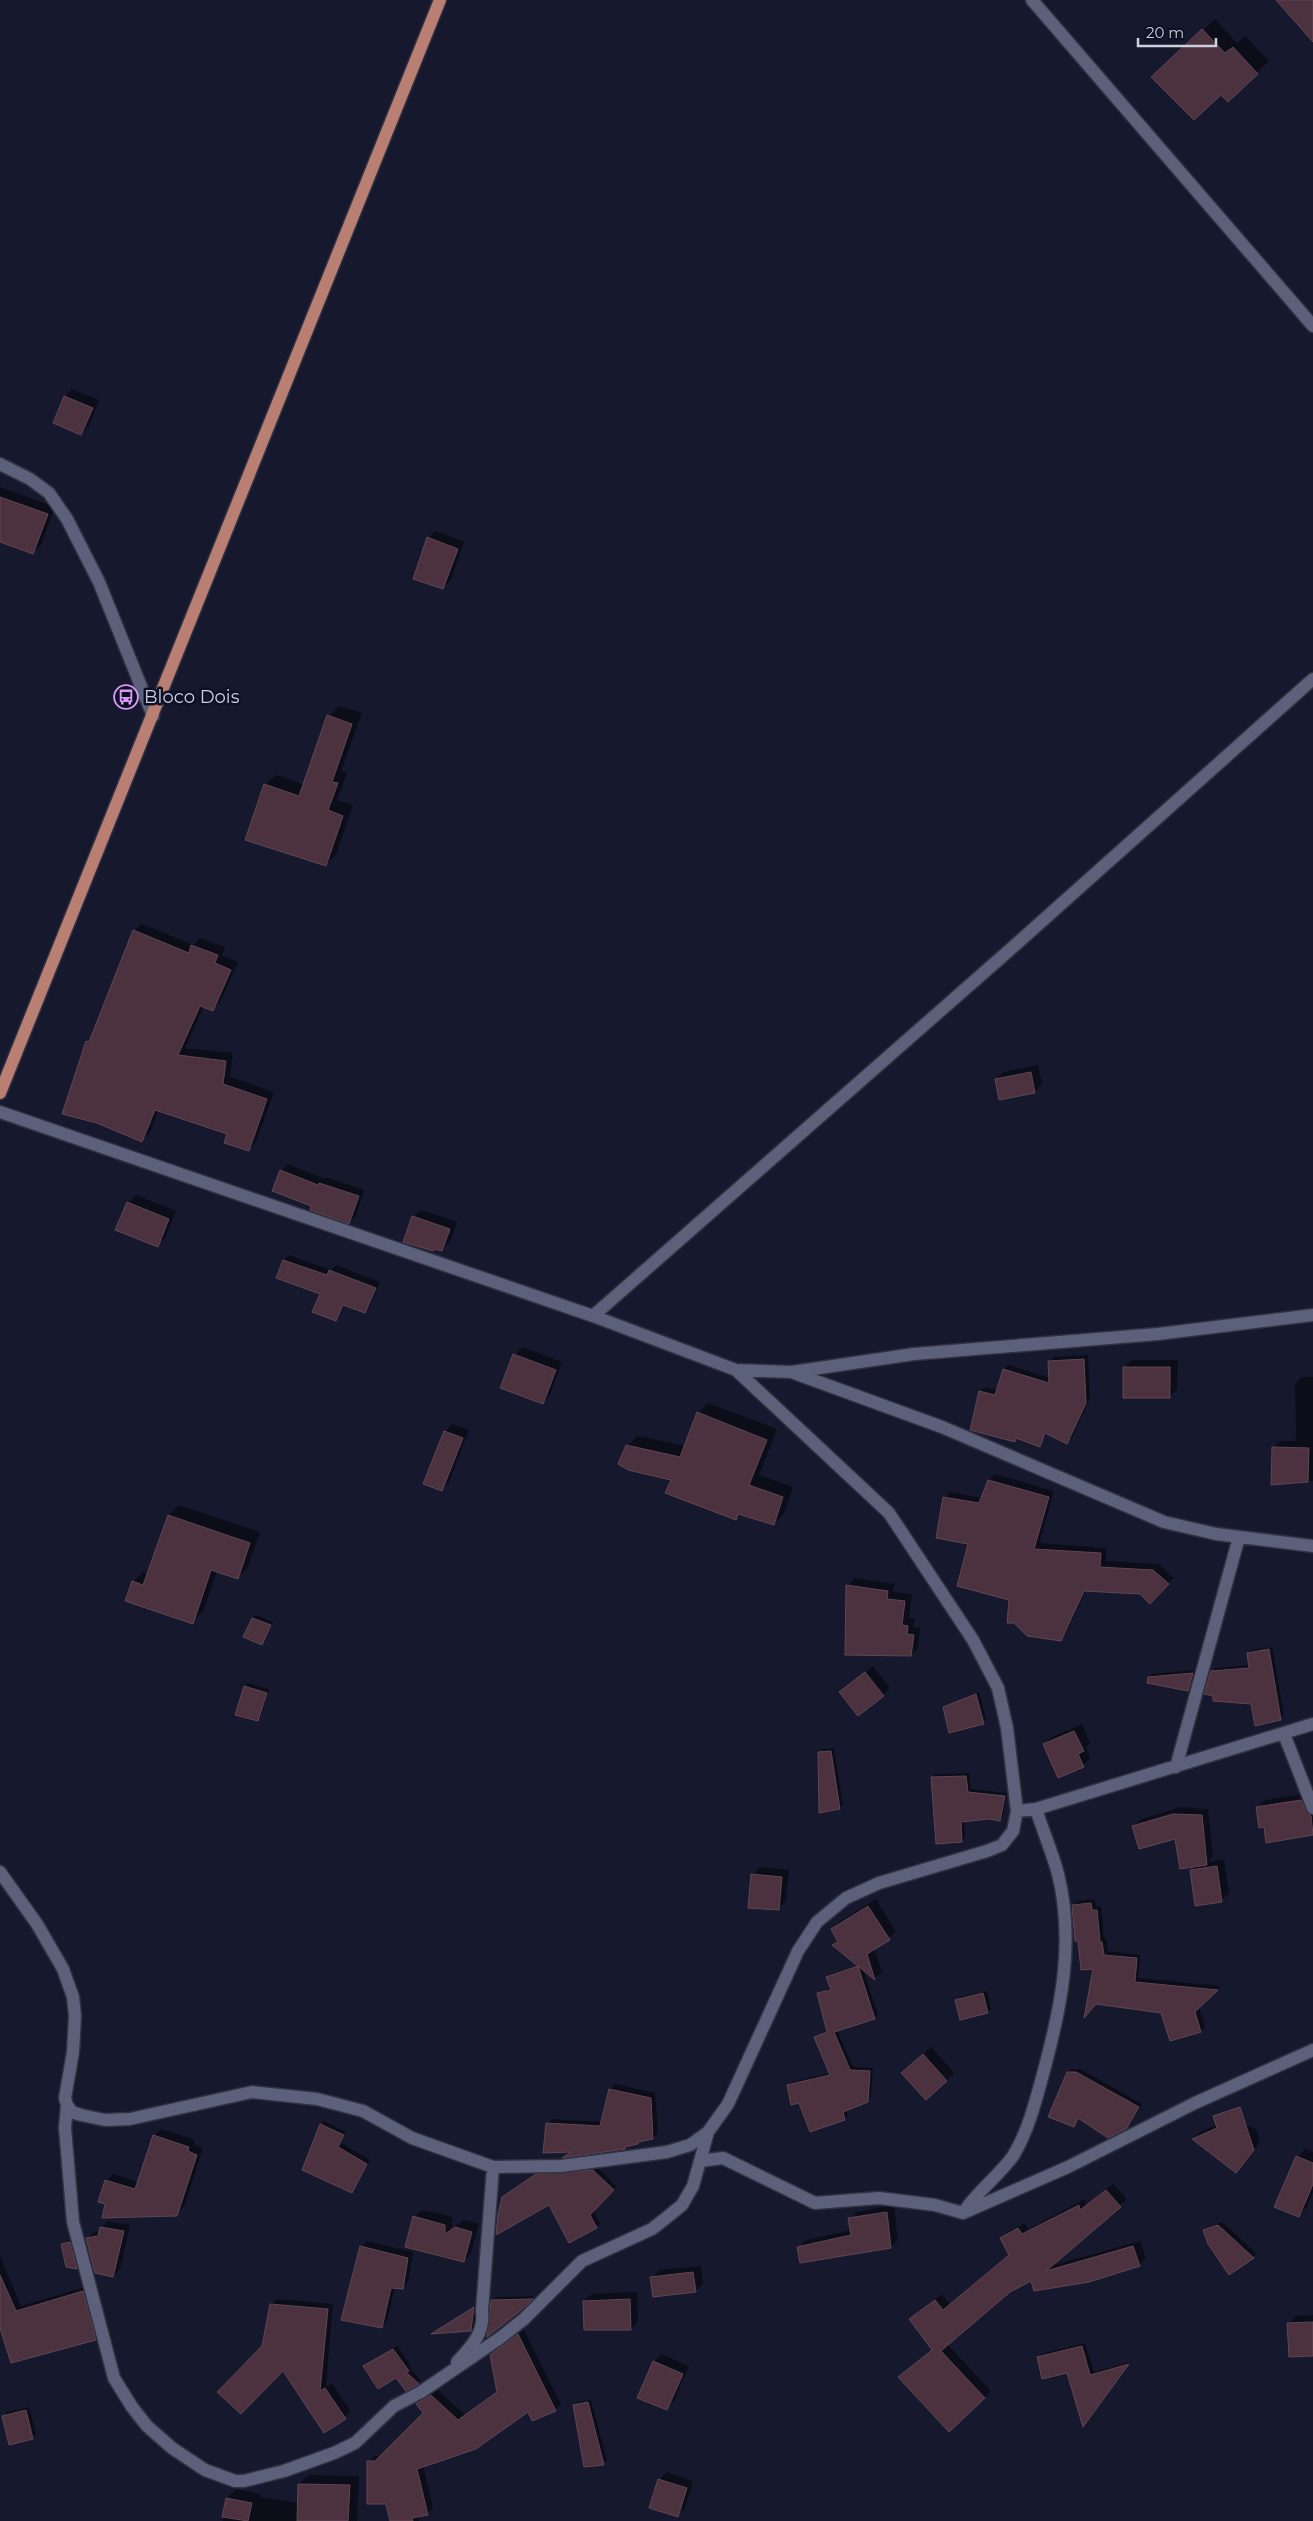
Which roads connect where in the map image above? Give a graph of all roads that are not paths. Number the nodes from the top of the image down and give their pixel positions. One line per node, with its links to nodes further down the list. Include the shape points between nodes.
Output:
1 (440, 0): 6 (main road)
2 (1032, 0): 3 (street)
3 (1313, 326)
4 (0, 464): 6 (street, via 49,493 68,519 99,582)
5 (1313, 679): 10 (street)
6 (153, 716): 7 (main road)
7 (0, 1093)
8 (0, 1112): 10 (street)
9 (1313, 1315): 12 (street, via 1158,1334 914,1354)
10 (593, 1316): 11 (street)
11 (736, 1370): 12 (street); 20 (street, via 889,1513 972,1640 998,1688 1007,1728)
12 (792, 1372): 13 (street, via 942,1427 1164,1522)
13 (1239, 1537): 14 (street); 17 (street)
14 (1313, 1546)
15 (1313, 1724): 16 (street)
16 (1284, 1734): 17 (street); 18 (street)
17 (1176, 1767): 19 (street)
18 (1313, 1808)
19 (1036, 1809): 20 (street); 27 (street, via 1058,1875 1066,1950 1062,1999 1034,2107 1013,2155 976,2194)
20 (1016, 1811): 24 (street, via 1013,1831 1002,1844 879,1883 846,1898 817,1922 798,1951 728,2104)
21 (0, 1872): 23 (street, via 38,1924 63,1969 73,1996 75,2016 65,2098)
22 (1313, 2050): 27 (street, via 1195,2103 1068,2167)
23 (67, 2105): 26 (street, via 72,2112 105,2120 130,2118 252,2092 317,2099 363,2111 412,2138); 28 (street, via 65,2128 73,2222 114,2378 147,2426 172,2448 205,2470 235,2481 252,2480 355,2443 394,2406)
24 (708, 2132): 25 (street); 26 (street, via 690,2145 667,2152 561,2166)
25 (700, 2161): 27 (street, via 723,2158 815,2203 879,2198 935,2205); 28 (street, via 693,2186 671,2214 652,2229 582,2260 524,2319)
26 (493, 2167): 28 (street, via 482,2311 484,2324 474,2342)
27 (963, 2213)
28 (446, 2375)

